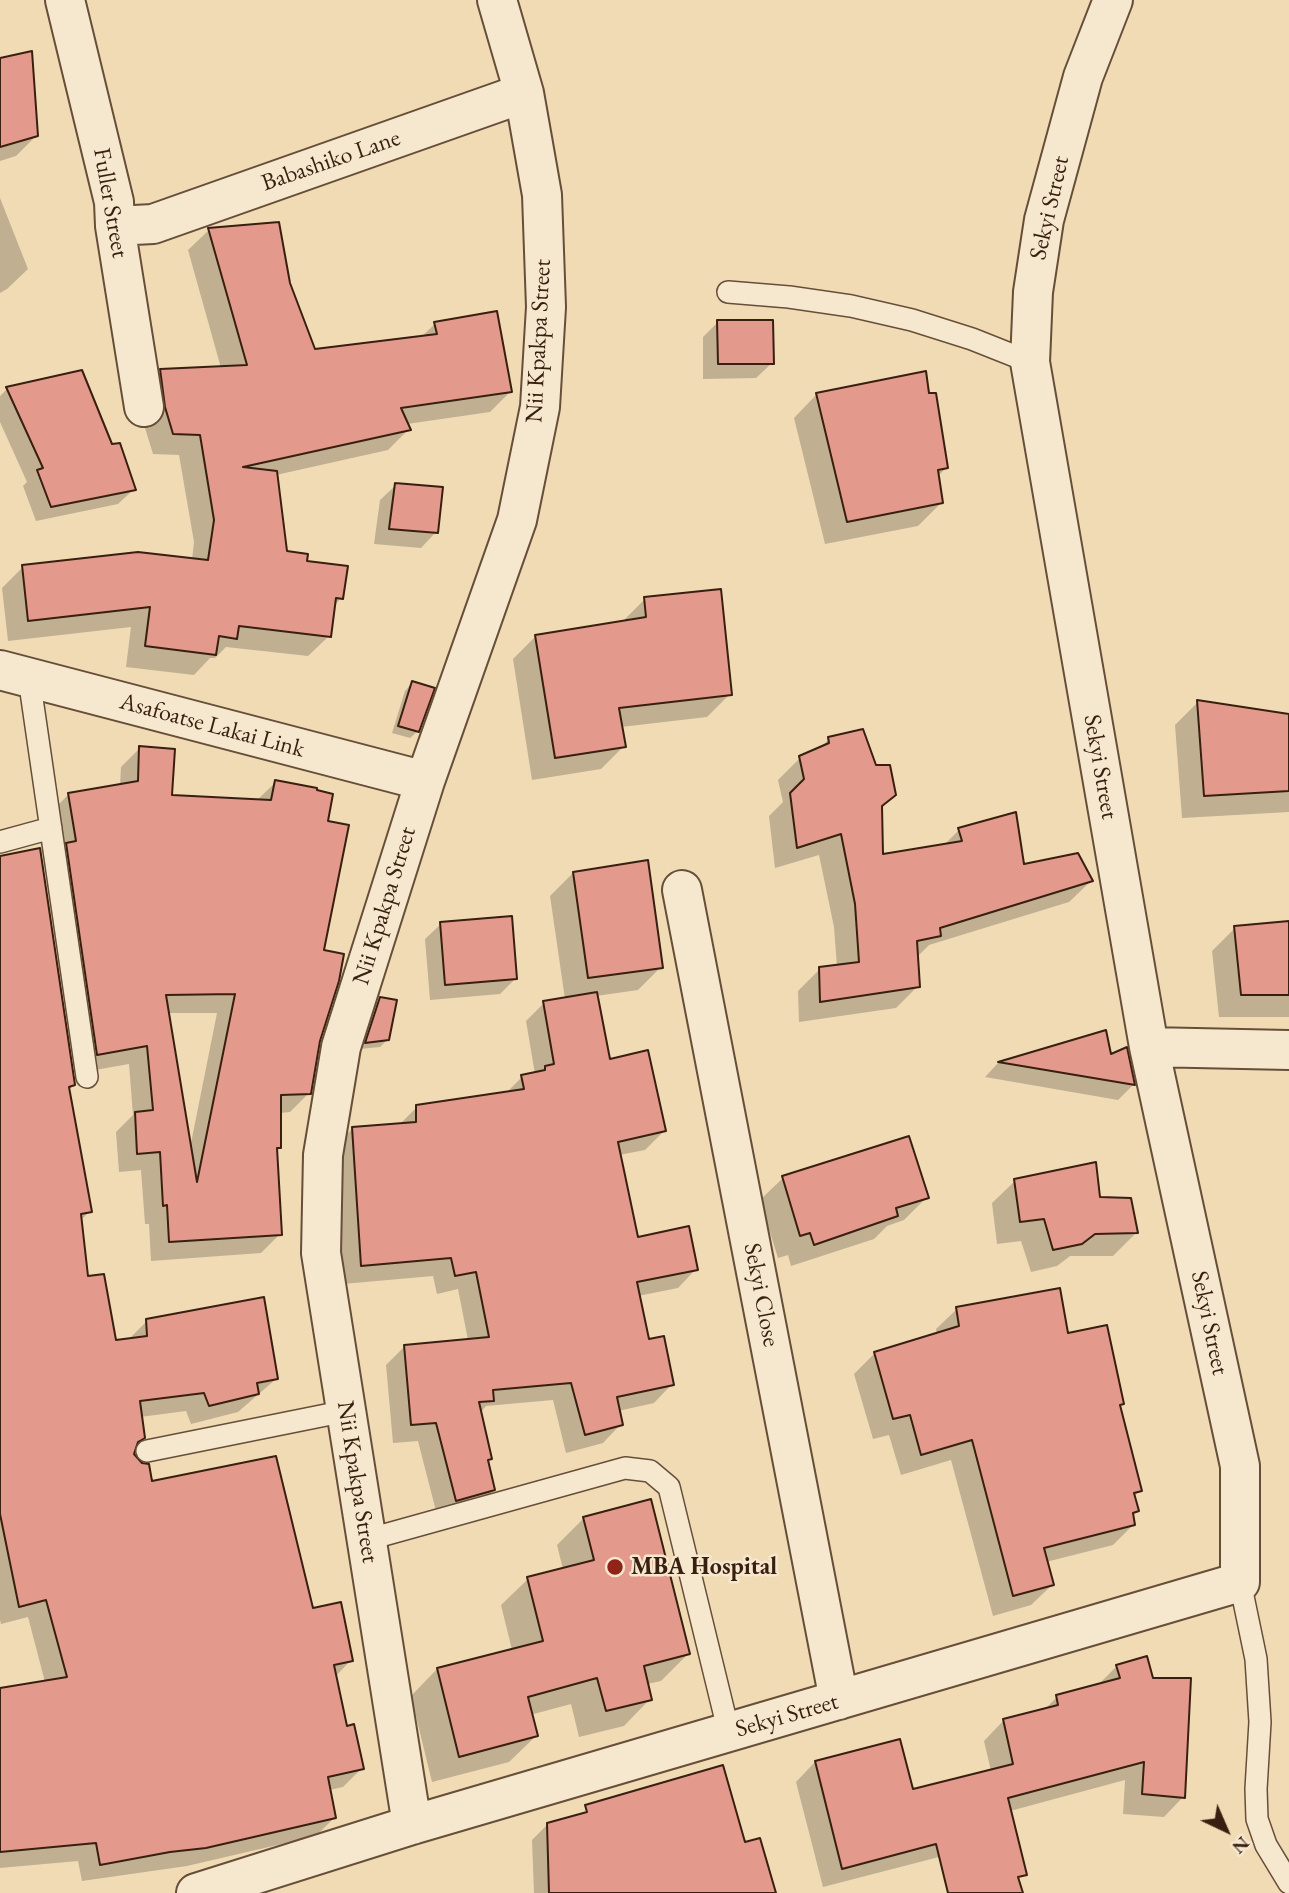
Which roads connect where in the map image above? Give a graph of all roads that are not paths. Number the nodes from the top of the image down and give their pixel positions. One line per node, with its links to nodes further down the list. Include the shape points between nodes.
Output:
1 (65, 0): 5 (street, Fuller Street, via 114,202)
2 (497, 0): 4 (street, Nii Kpakpa Street)
3 (1113, 0): 7 (street, Sekyi Street, via 1083,77 1044,220 1033,292)
4 (524, 93): 5 (street, Babashiko Lane, via 166,219); 10 (street, Nii Kpakpa Street, via 542,194 546,306 540,407 517,520)
5 (126, 226): 8 (street, Fuller Street)
6 (728, 292): 7 (lane, via 802,298 900,317)
7 (1030, 362): 14 (street, Sekyi Street)
8 (145, 407)
9 (14, 674): 10 (street, Asafoatse Lakai Link); 11 (lane)
10 (425, 781): 17 (street, Nii Kpakpa Street, via 341,1047 323,1155 321,1253)
11 (51, 828): 12 (lane); 16 (lane)
12 (0, 842)
13 (682, 890): 21 (street, Sekyi Close)
14 (1149, 1047): 15 (street); 20 (street, Sekyi Street, via 1240,1466)
15 (1289, 1050)
16 (87, 1077)
17 (346, 1411): 18 (lane); 19 (street, Nii Kpakpa Street)
18 (147, 1451)
19 (366, 1540): 22 (lane, via 625,1468 650,1471 669,1487); 23 (street, Nii Kpakpa Street)
20 (1240, 1582): 21 (street, Sekyi Street); 24 (lane, via 1256,1659 1260,1722 1257,1819 1266,1845)
21 (839, 1700): 22 (street, Sekyi Street)
22 (729, 1733): 23 (street, Sekyi Street)
23 (412, 1825): 25 (street, Sekyi Street)
24 (1289, 1883)
25 (196, 1893)

